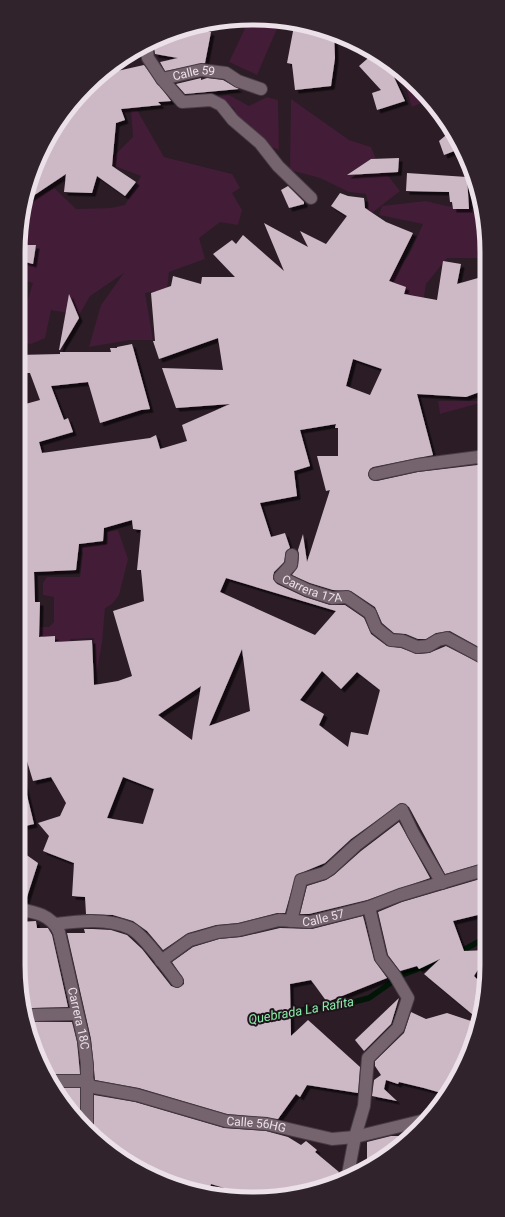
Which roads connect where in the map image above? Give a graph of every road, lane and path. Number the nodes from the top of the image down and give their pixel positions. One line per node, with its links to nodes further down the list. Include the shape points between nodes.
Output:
1 (147, 51): 2 (street, Calle 59, via 148,58)
2 (162, 79): 3 (street, Calle 59, via 201,70 226,73 238,81); 4 (street, via 182,102 211,100 221,105)
3 (261, 89)
4 (311, 198)
5 (480, 457): 6 (street, via 417,465)
6 (375, 474)
7 (292, 555): 8 (street, Carrera 17A, via 291,565 280,577 332,598 347,597 370,613 376,628 391,640 403,641 417,647 428,646 447,638)
8 (480, 657)
9 (480, 871): 10 (street, Calle 57)
10 (442, 883): 11 (street, Calle 57); 13 (street, via 402,810 356,845 330,869 301,880)
11 (369, 907): 13 (street, Calle 57, via 310,922); 23 (street, via 381,958 408,998 398,1028 368,1058 364,1106)
12 (25, 911): 14 (street, via 45,916)
13 (291, 921): 15 (street, Calle 57, via 279,920 190,940)
14 (56, 924): 15 (street, via 88,920 130,928 139,934); 17 (street, Carrera 18C, via 62,940)
15 (161, 961): 16 (street)
16 (177, 981)
17 (77, 1014): 18 (street); 20 (street, Carrera 18C, via 84,1041)
18 (32, 1015)
19 (57, 1081): 20 (street, Calle 56HG)
20 (88, 1083): 21 (street, Carrera 18C); 23 (street, Calle 56HG, via 226,1120 267,1124 332,1139)
21 (87, 1121)
22 (416, 1122): 23 (street, Calle 56HG)
23 (355, 1137): 24 (street)
24 (349, 1171)

